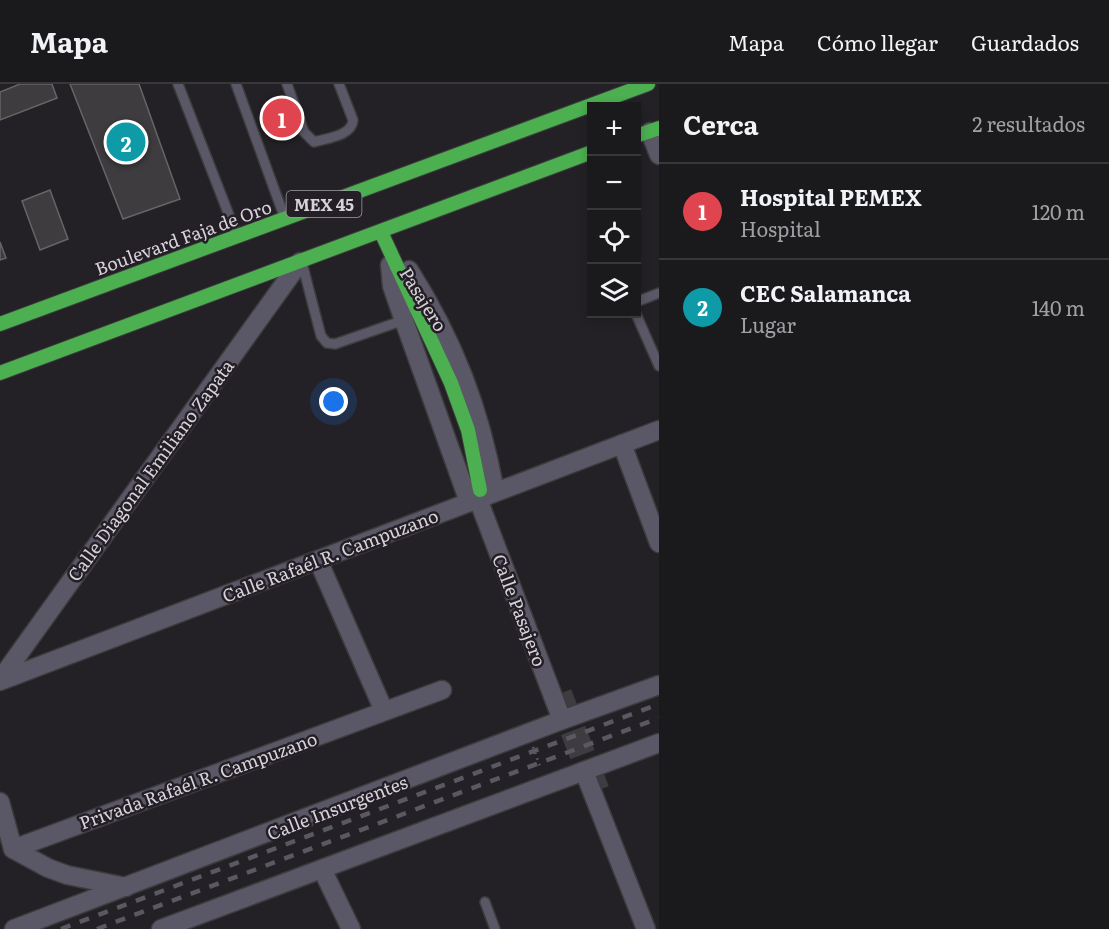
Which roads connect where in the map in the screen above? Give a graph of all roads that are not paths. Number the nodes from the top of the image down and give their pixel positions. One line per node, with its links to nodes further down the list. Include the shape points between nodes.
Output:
1 (178, 84): 15 (lane)
2 (236, 84): 13 (lane)
3 (287, 84): 4 (lane, via 304,132 314,142 349,131 353,126)
4 (339, 84)
5 (648, 84): 6 (main road, Boulevard Faja de Oro / MEX 45)
6 (605, 102)
7 (587, 109): 11 (main road, Boulevard Faja de Oro / MEX 45)
8 (648, 132): 10 (street)
9 (587, 153): 14 (main road, MEX 45)
10 (659, 155)
11 (400, 176): 12 (main road); 13 (main road, Boulevard Faja de Oro / MEX 45)
12 (387, 192)
13 (285, 219): 15 (main road, Boulevard Faja de Oro / MEX 45)
14 (381, 227): 16 (main road); 18 (main road, MEX 45)
15 (242, 240): 23 (main road, Boulevard Faja de Oro / MEX 45)
16 (393, 255): 22 (street, Pasajero, via 392,286); 28 (street, Pasajero, via 406,265 428,299 464,373 485,442)
17 (277, 258): 18 (main road)
18 (301, 261): 22 (lane, via 321,336 327,343 335,344); 25 (main road, MEX 45); 31 (street, Calle Diagonal Emiliano Zapata)
19 (659, 293): 20 (lane)
20 (641, 300)
21 (638, 318): 24 (lane)
22 (404, 320): 28 (street, Pasajero)
23 (0, 324)
24 (659, 366)
25 (0, 373)
26 (659, 430): 27 (street, Calle Rafaél R. Campuzano)
27 (622, 444): 28 (street, Calle Rafaél R. Campuzano); 29 (street)
28 (481, 496): 30 (street, Calle Rafaél R. Campuzano); 35 (street, Calle Pasajero)
29 (659, 543)
30 (318, 560): 31 (street, Calle Rafaél R. Campuzano); 34 (street)
31 (0, 680)
32 (659, 685): 35 (street, Calle Insurgentes)
33 (442, 690): 34 (street, Privada Rafaél R. Campuzano)
34 (384, 711): 39 (street, Privada Rafaél R. Campuzano)
35 (562, 720): 42 (street, Calle Insurgentes)
36 (659, 743): 37 (street)
37 (584, 771): 40 (street); 49 (street)
38 (0, 802): 39 (street)
39 (13, 849): 41 (street)
40 (322, 869): 46 (street); 47 (street)
41 (67, 875): 42 (street); 44 (street)
42 (126, 887): 44 (street, Calle Insurgentes)
43 (485, 902): 48 (lane)
44 (74, 906): 45 (street, Calle Insurgentes)
45 (14, 929)
46 (161, 929)
47 (351, 929)
48 (495, 929)
49 (646, 929)

